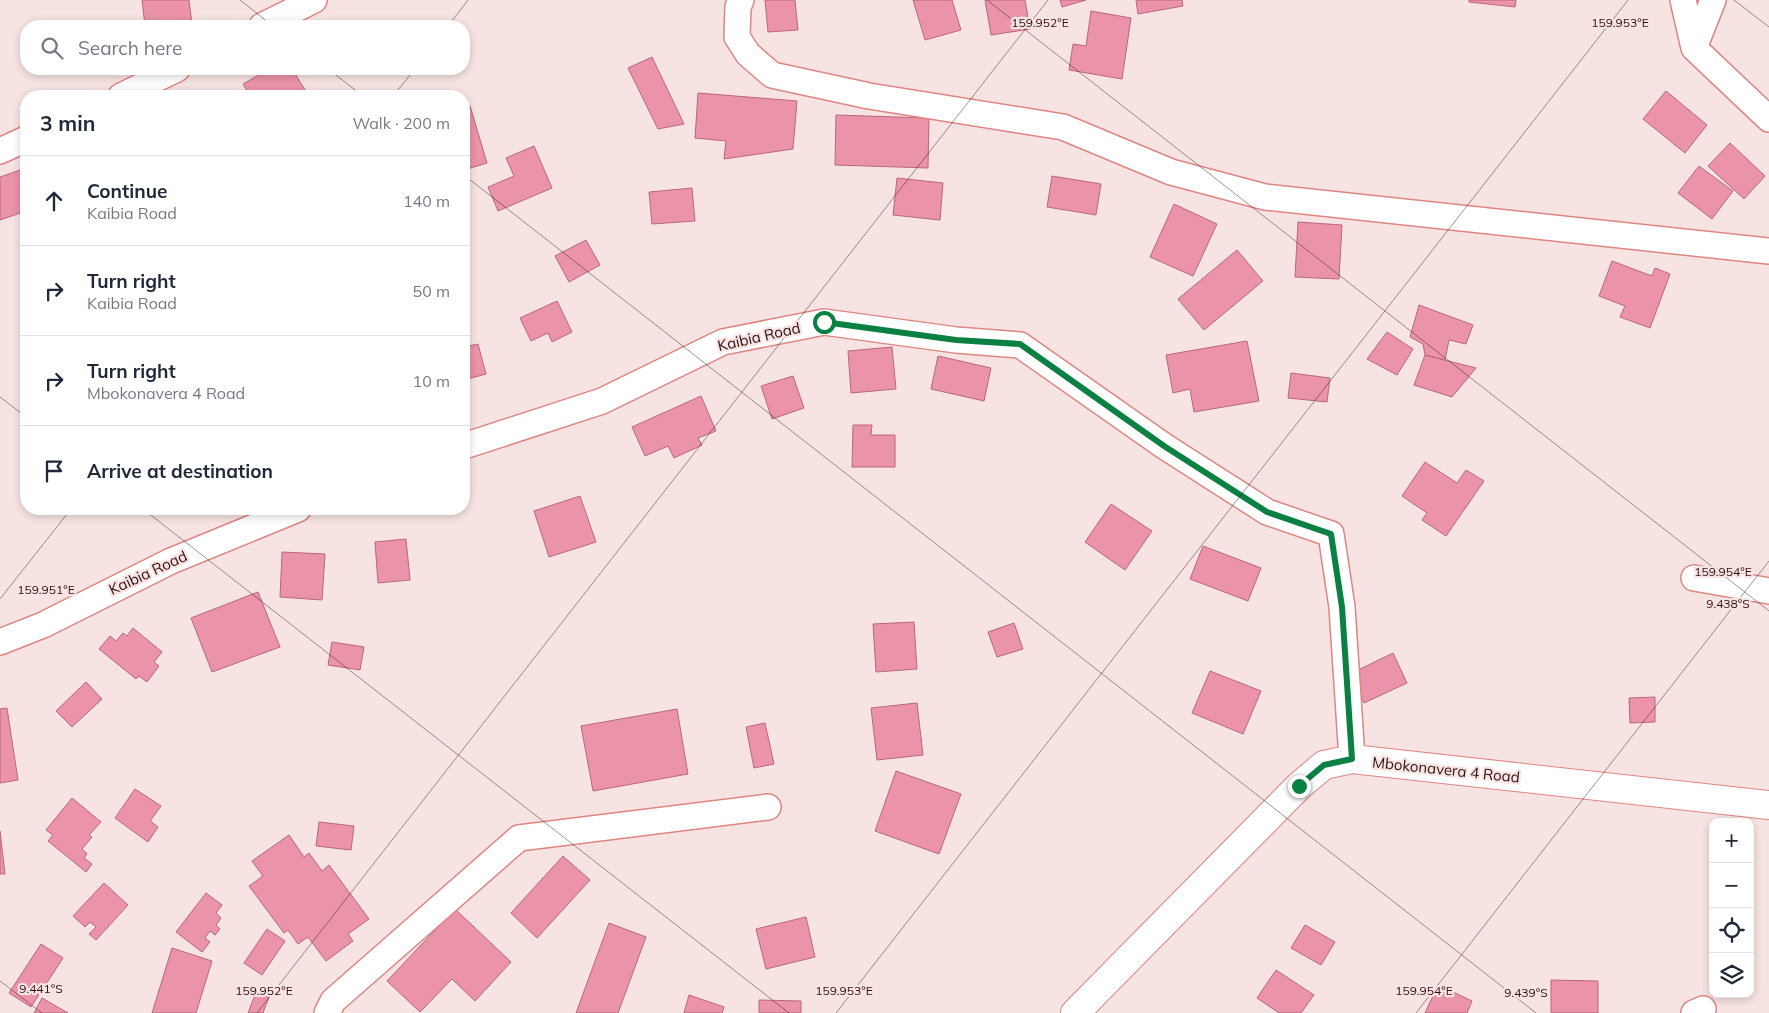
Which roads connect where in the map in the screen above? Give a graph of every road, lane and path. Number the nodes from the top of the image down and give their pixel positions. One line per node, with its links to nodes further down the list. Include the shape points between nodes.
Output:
1 (314, 0): 5 (street)
2 (740, 0): 12 (street, via 737,37 748,54 772,75 869,96 1063,127 1170,172 1265,197)
3 (1683, 0): 6 (street)
4 (1713, 0): 6 (street)
5 (274, 20)
6 (1694, 48): 9 (street)
7 (165, 75): 8 (street)
8 (133, 90)
9 (1769, 119)
10 (20, 142): 11 (street)
11 (0, 151)
12 (1769, 251)
13 (470, 444): 18 (street, Kaibia Road, via 602,401 723,342 824,322 956,340 1020,344 1164,446 1267,512 1331,534 1342,607)
14 (283, 515): 17 (street, Kaibia Road, via 171,561 43,625)
15 (1694, 578): 16 (street)
16 (1769, 591)
17 (0, 642)
18 (1352, 759): 19 (street, Mbokonavera 4 Road); 22 (street, Mbokonavera 4 Road, via 1324,765 1299,786)
19 (1769, 805)
20 (768, 807): 21 (street, via 519,838 333,1001)
21 (327, 1013)
22 (1075, 1013)

